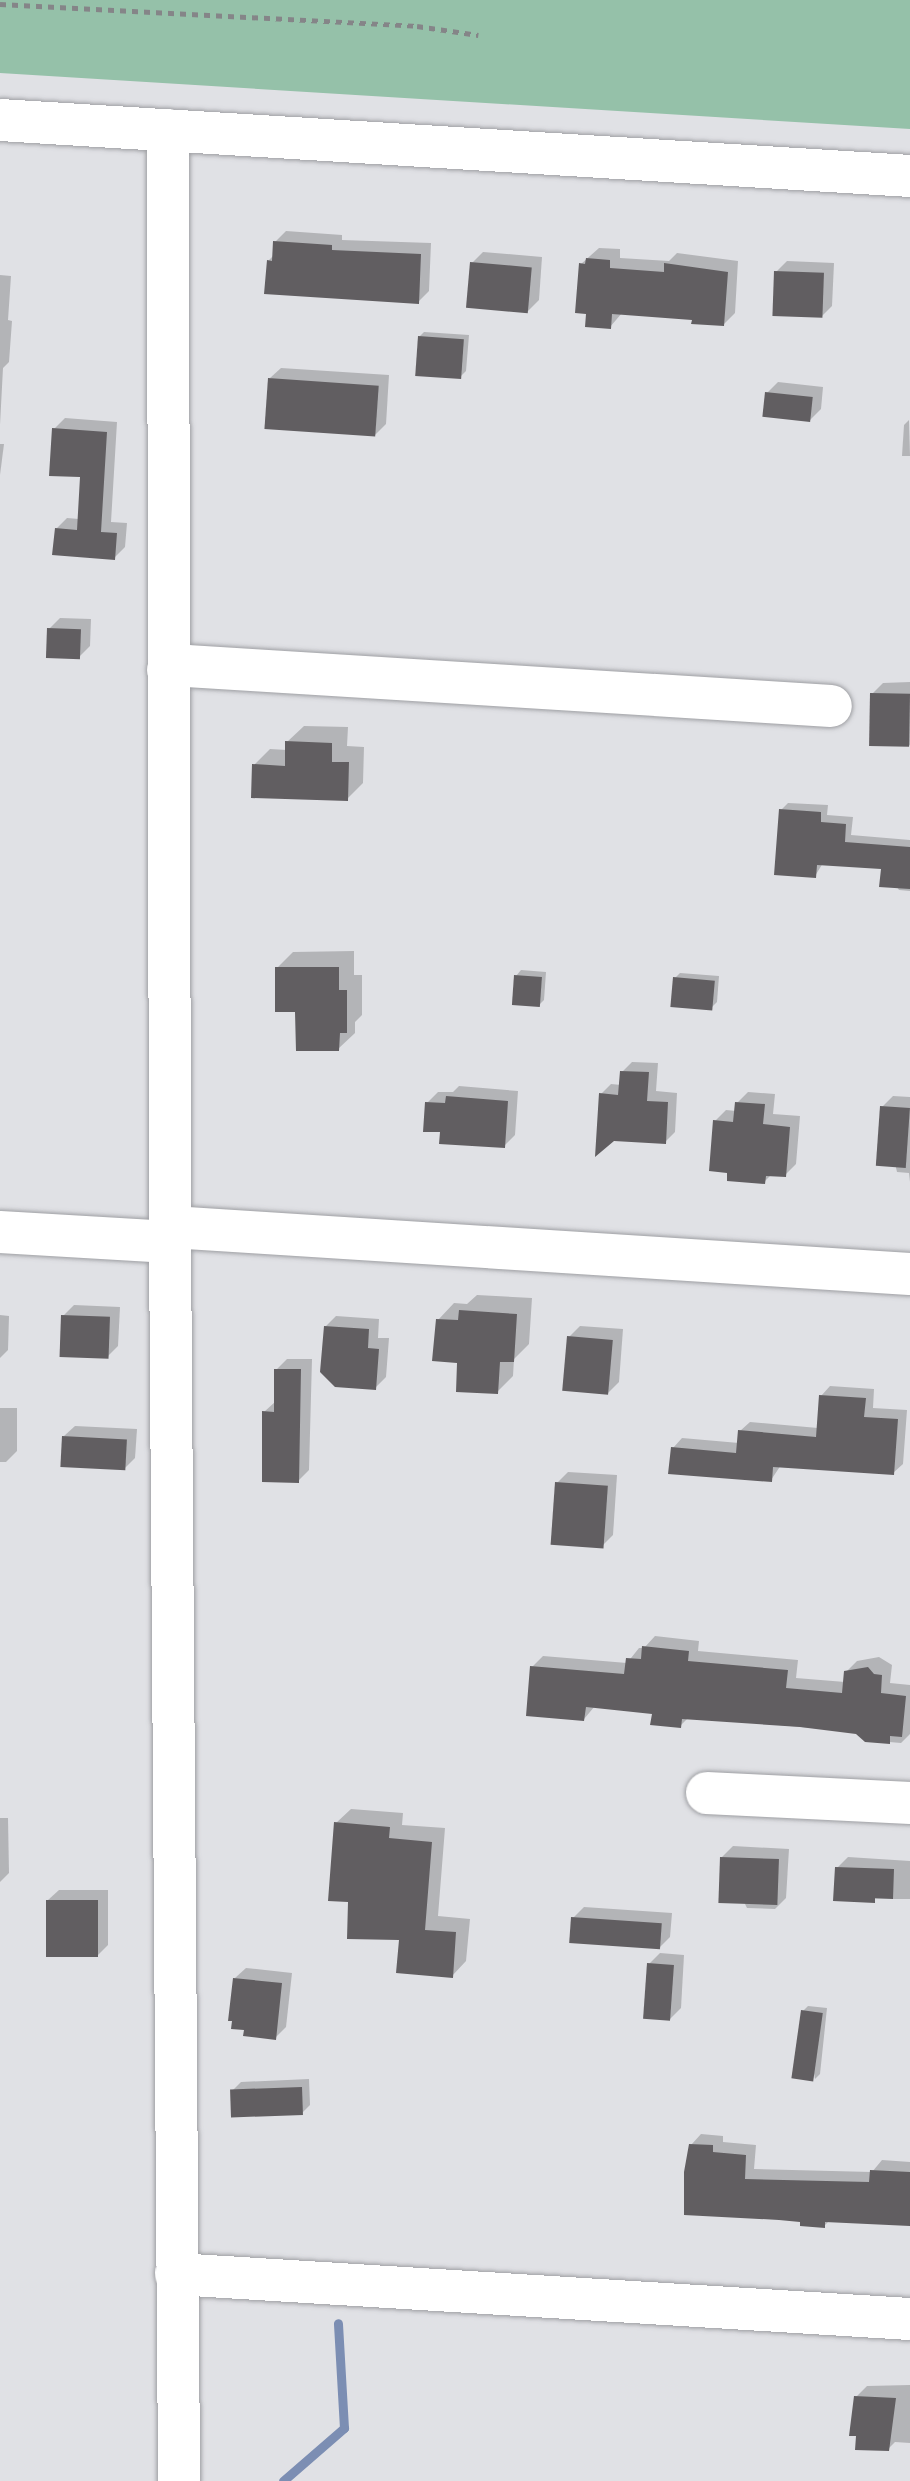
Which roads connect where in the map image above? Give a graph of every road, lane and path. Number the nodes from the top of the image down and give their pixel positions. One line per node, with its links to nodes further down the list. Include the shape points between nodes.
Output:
1 (0, 4): 2 (path, via 417,26)
2 (478, 35)
3 (0, 120): 4 (street)
4 (168, 130): 5 (street); 6 (street)
5 (910, 176)
6 (168, 670): 7 (street, via 187,666); 9 (street)
7 (831, 706)
8 (0, 1232): 9 (street)
9 (170, 1234): 10 (street); 13 (street)
10 (910, 1274)
11 (707, 1793): 12 (street)
12 (910, 1803)
13 (176, 2274): 14 (street); 15 (street)
14 (910, 2319)
15 (179, 2481)

